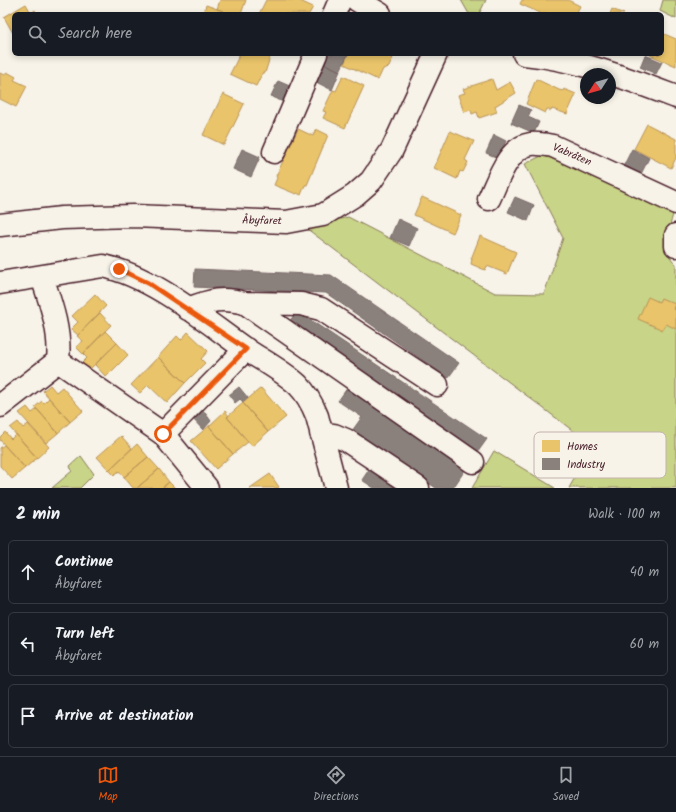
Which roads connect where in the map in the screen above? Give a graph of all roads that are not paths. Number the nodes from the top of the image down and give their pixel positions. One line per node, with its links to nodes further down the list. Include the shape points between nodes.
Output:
1 (340, 0): 3 (street)
2 (357, 0): 4 (street)
3 (335, 12)
4 (377, 12)
5 (315, 56): 9 (street)
6 (435, 56): 12 (street, Åbyfaret, via 392,150 371,180 355,195 323,215 286,222 133,216 62,218)
7 (543, 56): 8 (street, via 613,73)
8 (676, 97)
9 (274, 152)
10 (489, 199): 11 (street, Vabråten, via 506,164 517,150 531,144 553,146)
11 (676, 203)
12 (0, 225)
13 (676, 235): 14 (street)
14 (676, 246)
15 (42, 276): 16 (street); 18 (street, via 103,266 119,269 148,283); 20 (street, via 53,312 59,348)
16 (0, 283)
17 (246, 303): 18 (street, via 228,298 208,301); 21 (street, via 301,304 321,309); 25 (street)
18 (188, 309): 19 (street)
19 (246, 349): 23 (street, via 298,386 313,406); 24 (street)
20 (58, 360): 22 (street); 24 (street)
21 (437, 385)
22 (0, 406)
23 (321, 433): 27 (street); 28 (street, via 346,440)
24 (163, 434): 26 (street)
25 (473, 462)
26 (207, 488)
27 (336, 488)
28 (418, 488)

